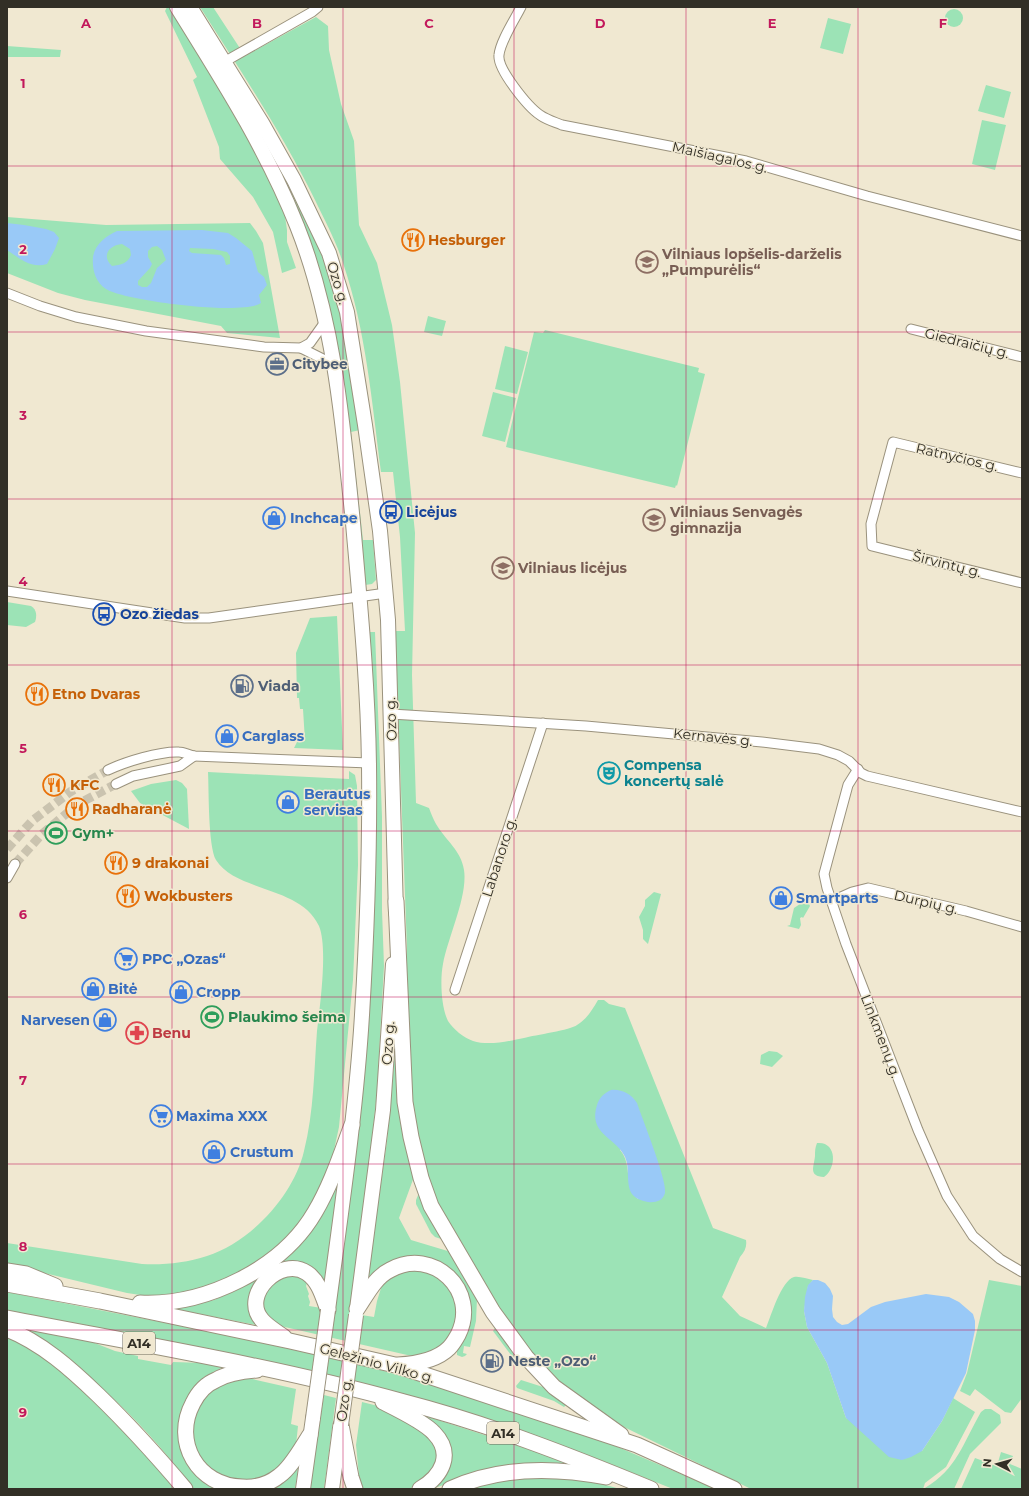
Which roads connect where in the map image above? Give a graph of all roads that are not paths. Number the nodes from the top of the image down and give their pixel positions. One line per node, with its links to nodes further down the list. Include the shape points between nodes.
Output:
1 (177, 7): 8 (main road, Ozo g., via 253,131 297,226)
2 (190, 7): 5 (main road, Ozo g.)
3 (318, 7): 5 (street)
4 (521, 7): 6 (street, Maišiagalos g., via 498,56 505,73 522,98 541,116 562,125 746,161 867,196)
5 (224, 62): 17 (main road, Ozo g., via 294,180 329,253 347,312 380,531)
6 (1022, 236)
7 (7, 293): 10 (street, via 59,312 146,331 264,347)
8 (326, 322): 10 (street, via 310,343); 12 (main road, Ozo g.)
9 (911, 329): 11 (street, Giedraičių g.)
10 (301, 348): 12 (street)
11 (1022, 357)
12 (333, 364): 18 (main road, Ozo g., via 350,496)
13 (1022, 473): 14 (street, Ratnyčios g., via 893,442 871,524)
14 (872, 546): 15 (street, Širvintų g.)
15 (1022, 583)
16 (7, 591): 18 (street, via 185,618 209,618)
17 (386, 593): 18 (street); 19 (main road, Ozo g.)
18 (359, 596): 22 (main road, Ozo g.)
19 (391, 714): 20 (street, Kernavės g.); 30 (main road, Ozo g.)
20 (543, 723): 23 (street, Kernavės g., via 820,749 838,755); 32 (street, Labanoro g.)
21 (194, 756): 22 (street); 24 (street, via 179,752 154,755); 25 (street, via 180,766 133,776)
22 (369, 763): 33 (main road, Ozo g., via 363,1002)
23 (858, 769): 26 (street, Kernavės g., via 861,773 874,778); 29 (street, Linkmenų g., via 848,785 824,874)
24 (108, 770)
25 (116, 784)
26 (1022, 812)
27 (15, 864): 28 (street)
28 (7, 878)
29 (832, 900): 31 (street, Durpių g., via 868,888); 35 (street, Linkmenų g., via 846,944 918,1130 947,1196 973,1236 1000,1259)
30 (396, 901): 40 (main road, Ozo g., via 384,1110); 49 (highway, via 405,1102 421,1178 431,1206 493,1312 542,1375 572,1401)
31 (1022, 927)
32 (455, 990)
33 (352, 1125): 38 (highway, via 315,1212 292,1243 271,1260 221,1289 197,1296 153,1303); 39 (main road, Ozo g.)
34 (7, 1271): 37 (highway, via 26,1274)
35 (1022, 1272)
36 (7, 1284): 37 (highway, Geležinio Vilko g. / A14)
37 (83, 1298): 38 (highway, Geležinio Vilko g. / A14)
38 (100, 1301): 43 (highway, Geležinio Vilko g. / A14)
39 (328, 1310): 43 (highway, via 318,1285 306,1272 288,1269 268,1279 257,1294 258,1313 270,1328); 48 (main road, Ozo g., bridge)
40 (357, 1312): 44 (highway, via 377,1281 398,1266 425,1264 437,1268 453,1281 464,1304 464,1318 450,1348 426,1360); 47 (main road, Ozo g., bridge)
41 (7, 1318): 45 (highway, A14)
42 (7, 1329): 51 (highway, via 42,1348 79,1378 128,1425)
43 (290, 1341): 44 (highway, Geležinio Vilko g. / A14)
44 (395, 1365): 49 (highway, Geležinio Vilko g. / A14)
45 (270, 1369): 46 (highway, A14); 48 (highway, via 228,1374 215,1380 196,1396 190,1408 185,1433 193,1459 210,1478 222,1484 240,1487 260,1486 285,1472)
46 (367, 1392): 50 (highway, A14, via 566,1454); 55 (highway, via 428,1428 440,1441 444,1452 441,1471)
47 (341, 1425): 53 (main road, Ozo g.); 54 (highway, via 350,1478)
48 (310, 1435): 52 (main road, Ozo g.)
49 (637, 1445): 58 (highway, Geležinio Vilko g. / A14)
50 (636, 1483): 56 (highway, via 590,1474 542,1470 486,1476); 57 (highway, A14)
51 (184, 1489)
52 (302, 1489)
53 (332, 1489)
54 (355, 1489)
55 (420, 1489)
56 (450, 1489)
57 (651, 1489)
58 (734, 1489)

